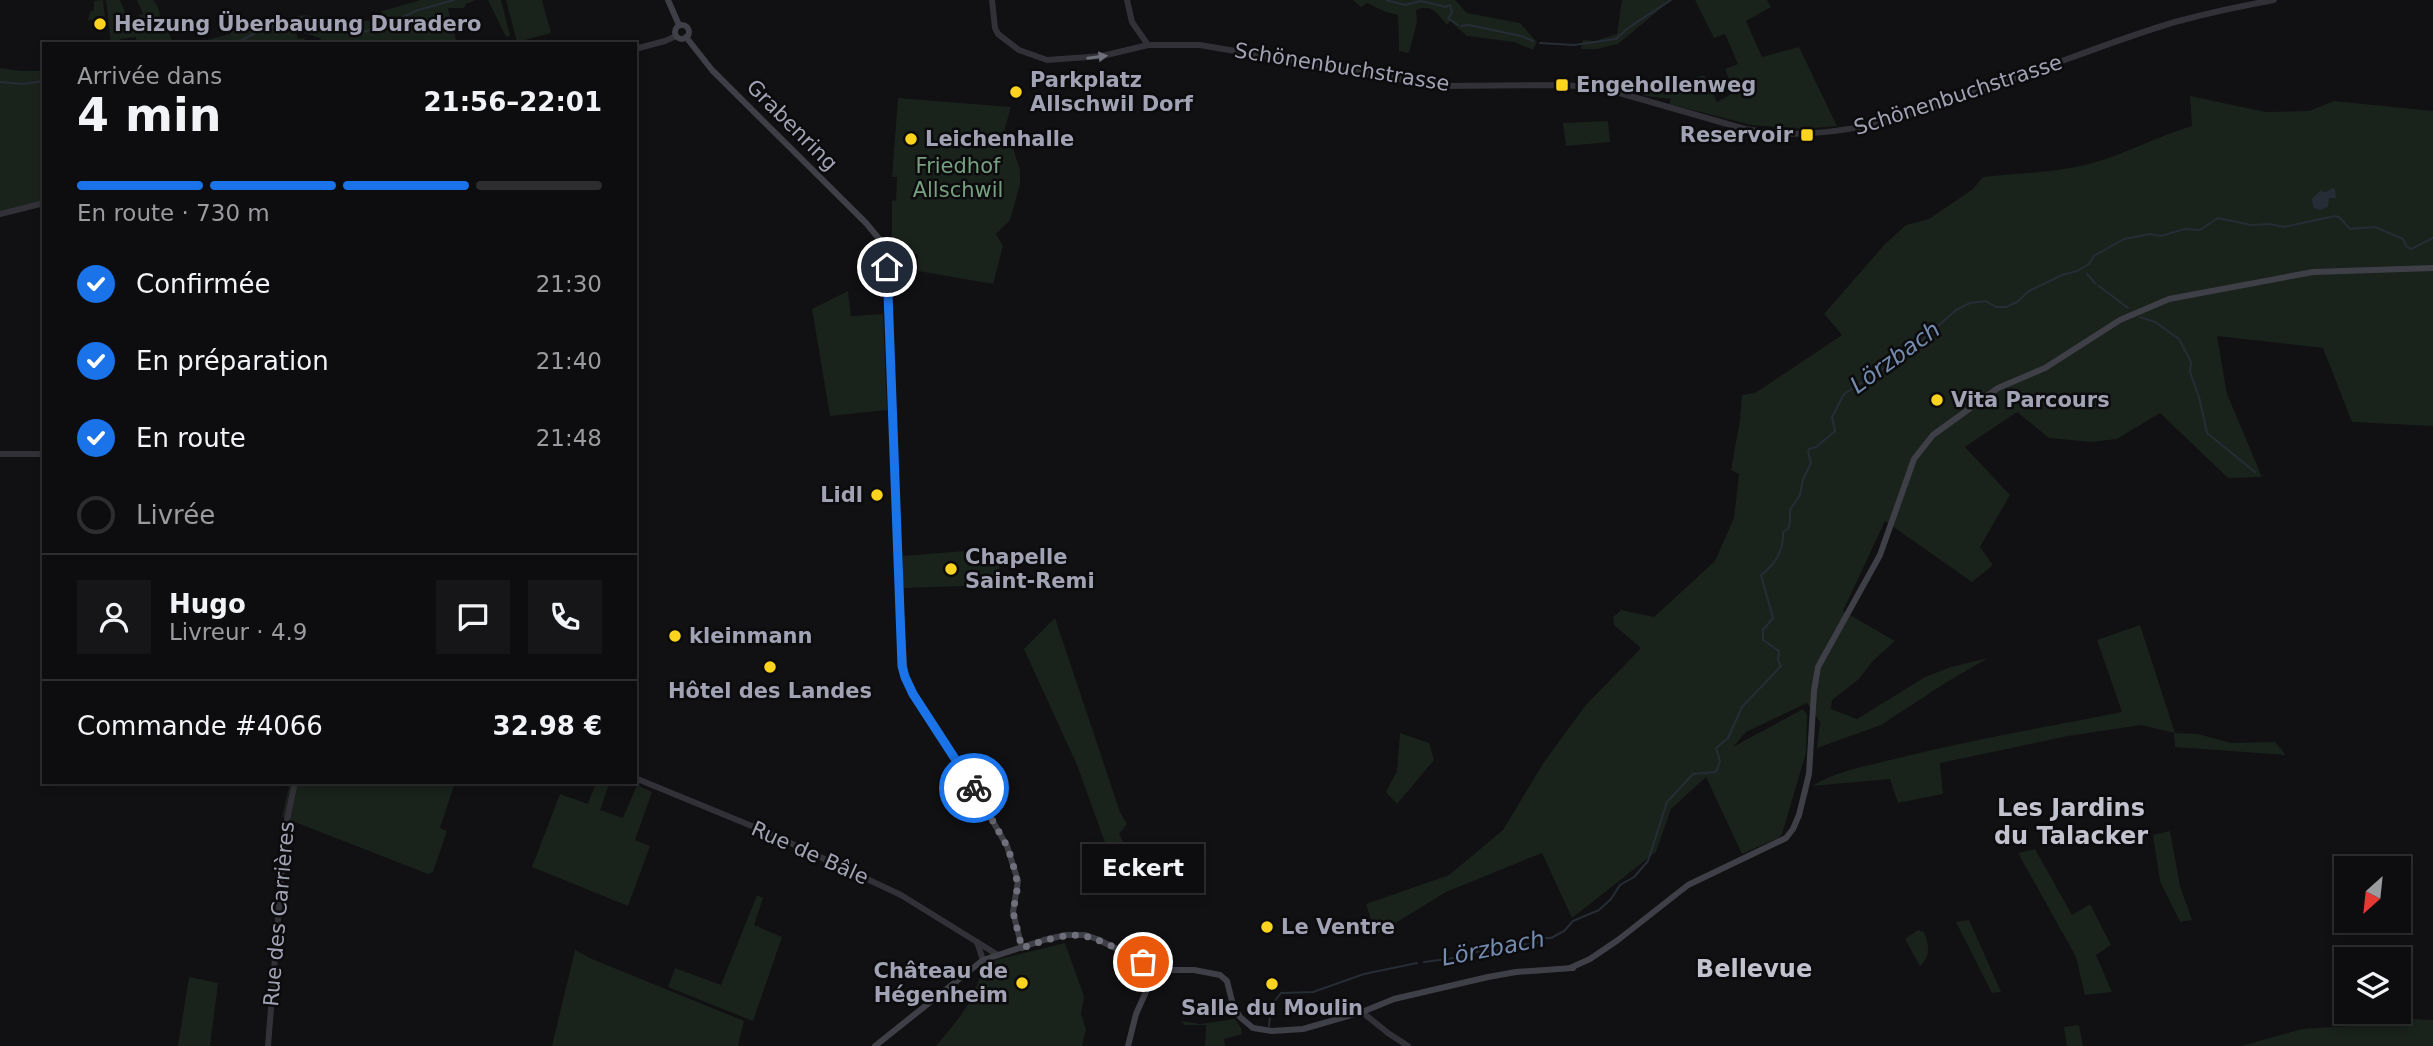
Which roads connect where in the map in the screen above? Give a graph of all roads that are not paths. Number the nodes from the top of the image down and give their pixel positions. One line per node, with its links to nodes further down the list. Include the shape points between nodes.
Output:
1 (668, 0): 5 (main road)
2 (992, 0): 8 (street, Schönenbuchstrasse, one-way to 8, via 995,28 1002,38 1047,60 1102,56)
3 (1127, 0): 8 (street, via 1132,22)
4 (2274, 0): 8 (street, Schönenbuchstrasse, via 2175,22 1899,117 1813,135 1745,129 1602,88 1439,86 1219,47)
5 (679, 25): 6 (main road); 7 (main road, via 688,28)
6 (676, 36): 7 (main road); 9 (street)
7 (686, 37): 12 (main road, Grabenring, via 712,70 876,234)
8 (1148, 45)
9 (637, 48)
10 (42, 204): 11 (street)
11 (0, 214)
12 (883, 256)
13 (2433, 268): 24 (main road, via 2313,272 2169,299 2120,320 2045,368 1983,398 1933,435 1914,459 1880,555 1818,667 1809,774 1789,834 1688,885 1618,940 1570,968 1474,980 1394,999)
14 (886, 269): 20 (main road, via 905,677 1007,846 1018,881 1013,912)
15 (0, 454): 16 (street)
16 (42, 454)
17 (637, 779): 19 (street, Rue de Bâle, via 901,894)
18 (295, 784): 25 (street, Rue des Carrières, via 285,830)
19 (977, 942): 21 (street, Rue de Bâle); 22 (street)
20 (1022, 948): 21 (main road); 23 (main road, via 1055,937 1085,935)
21 (998, 955): 22 (main road)
22 (983, 960): 26 (main road)
23 (1159, 970): 24 (main road, via 1203,971 1224,977 1240,1017 1258,1030 1290,1031); 27 (main road, via 1136,1014)
24 (1362, 1012): 28 (street)
25 (268, 1046)
26 (875, 1046)
27 (1128, 1046)
28 (1408, 1046)

